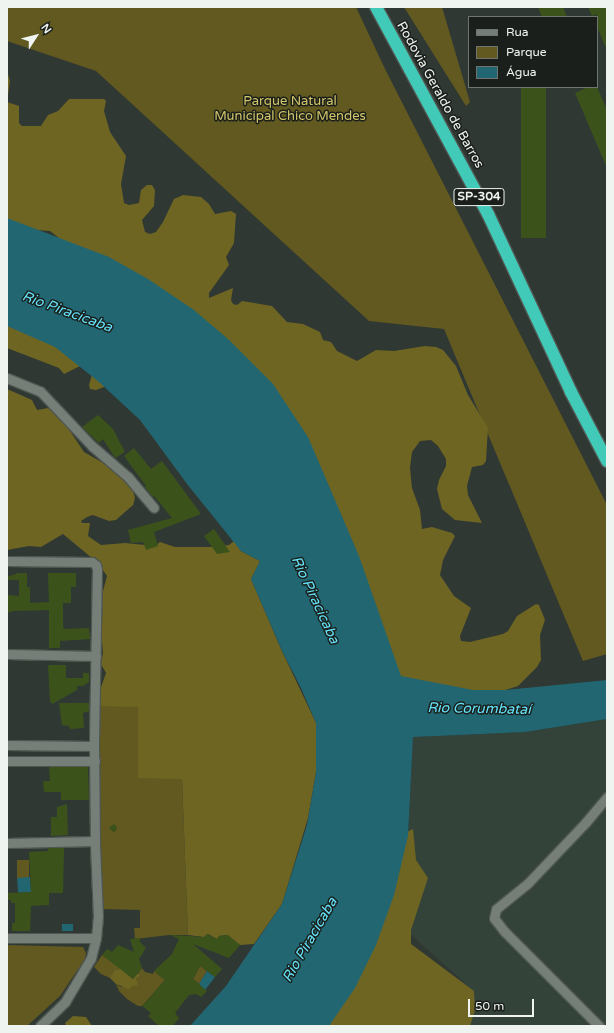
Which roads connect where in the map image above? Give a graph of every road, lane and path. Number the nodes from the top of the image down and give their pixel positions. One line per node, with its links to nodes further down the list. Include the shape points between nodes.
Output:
1 (376, 7): 3 (highway, Rodovia Geraldo de Barros / SP-304, via 488,214)
2 (7, 378): 6 (street, via 40,391 92,446 128,477)
3 (571, 392): 4 (highway, Rodovia Geraldo de Barros / SP-304); 5 (highway, Rodovia Geraldo de Barros / SP-304)
4 (607, 445)
5 (607, 461)
6 (154, 508)
7 (7, 561): 9 (street, via 92,562 96,565)
8 (7, 654): 9 (street)
9 (96, 656): 11 (street)
10 (7, 745): 11 (street)
11 (94, 746): 13 (street)
12 (7, 761): 13 (street)
13 (95, 762): 15 (street)
14 (607, 797): 20 (street, via 528,883 496,910 494,918 504,932)
15 (95, 841): 16 (street); 18 (street, via 98,916)
16 (7, 843)
17 (7, 938): 18 (street)
18 (96, 938): 19 (street, via 91,958 65,1002)
19 (40, 1026)
20 (599, 1026)

